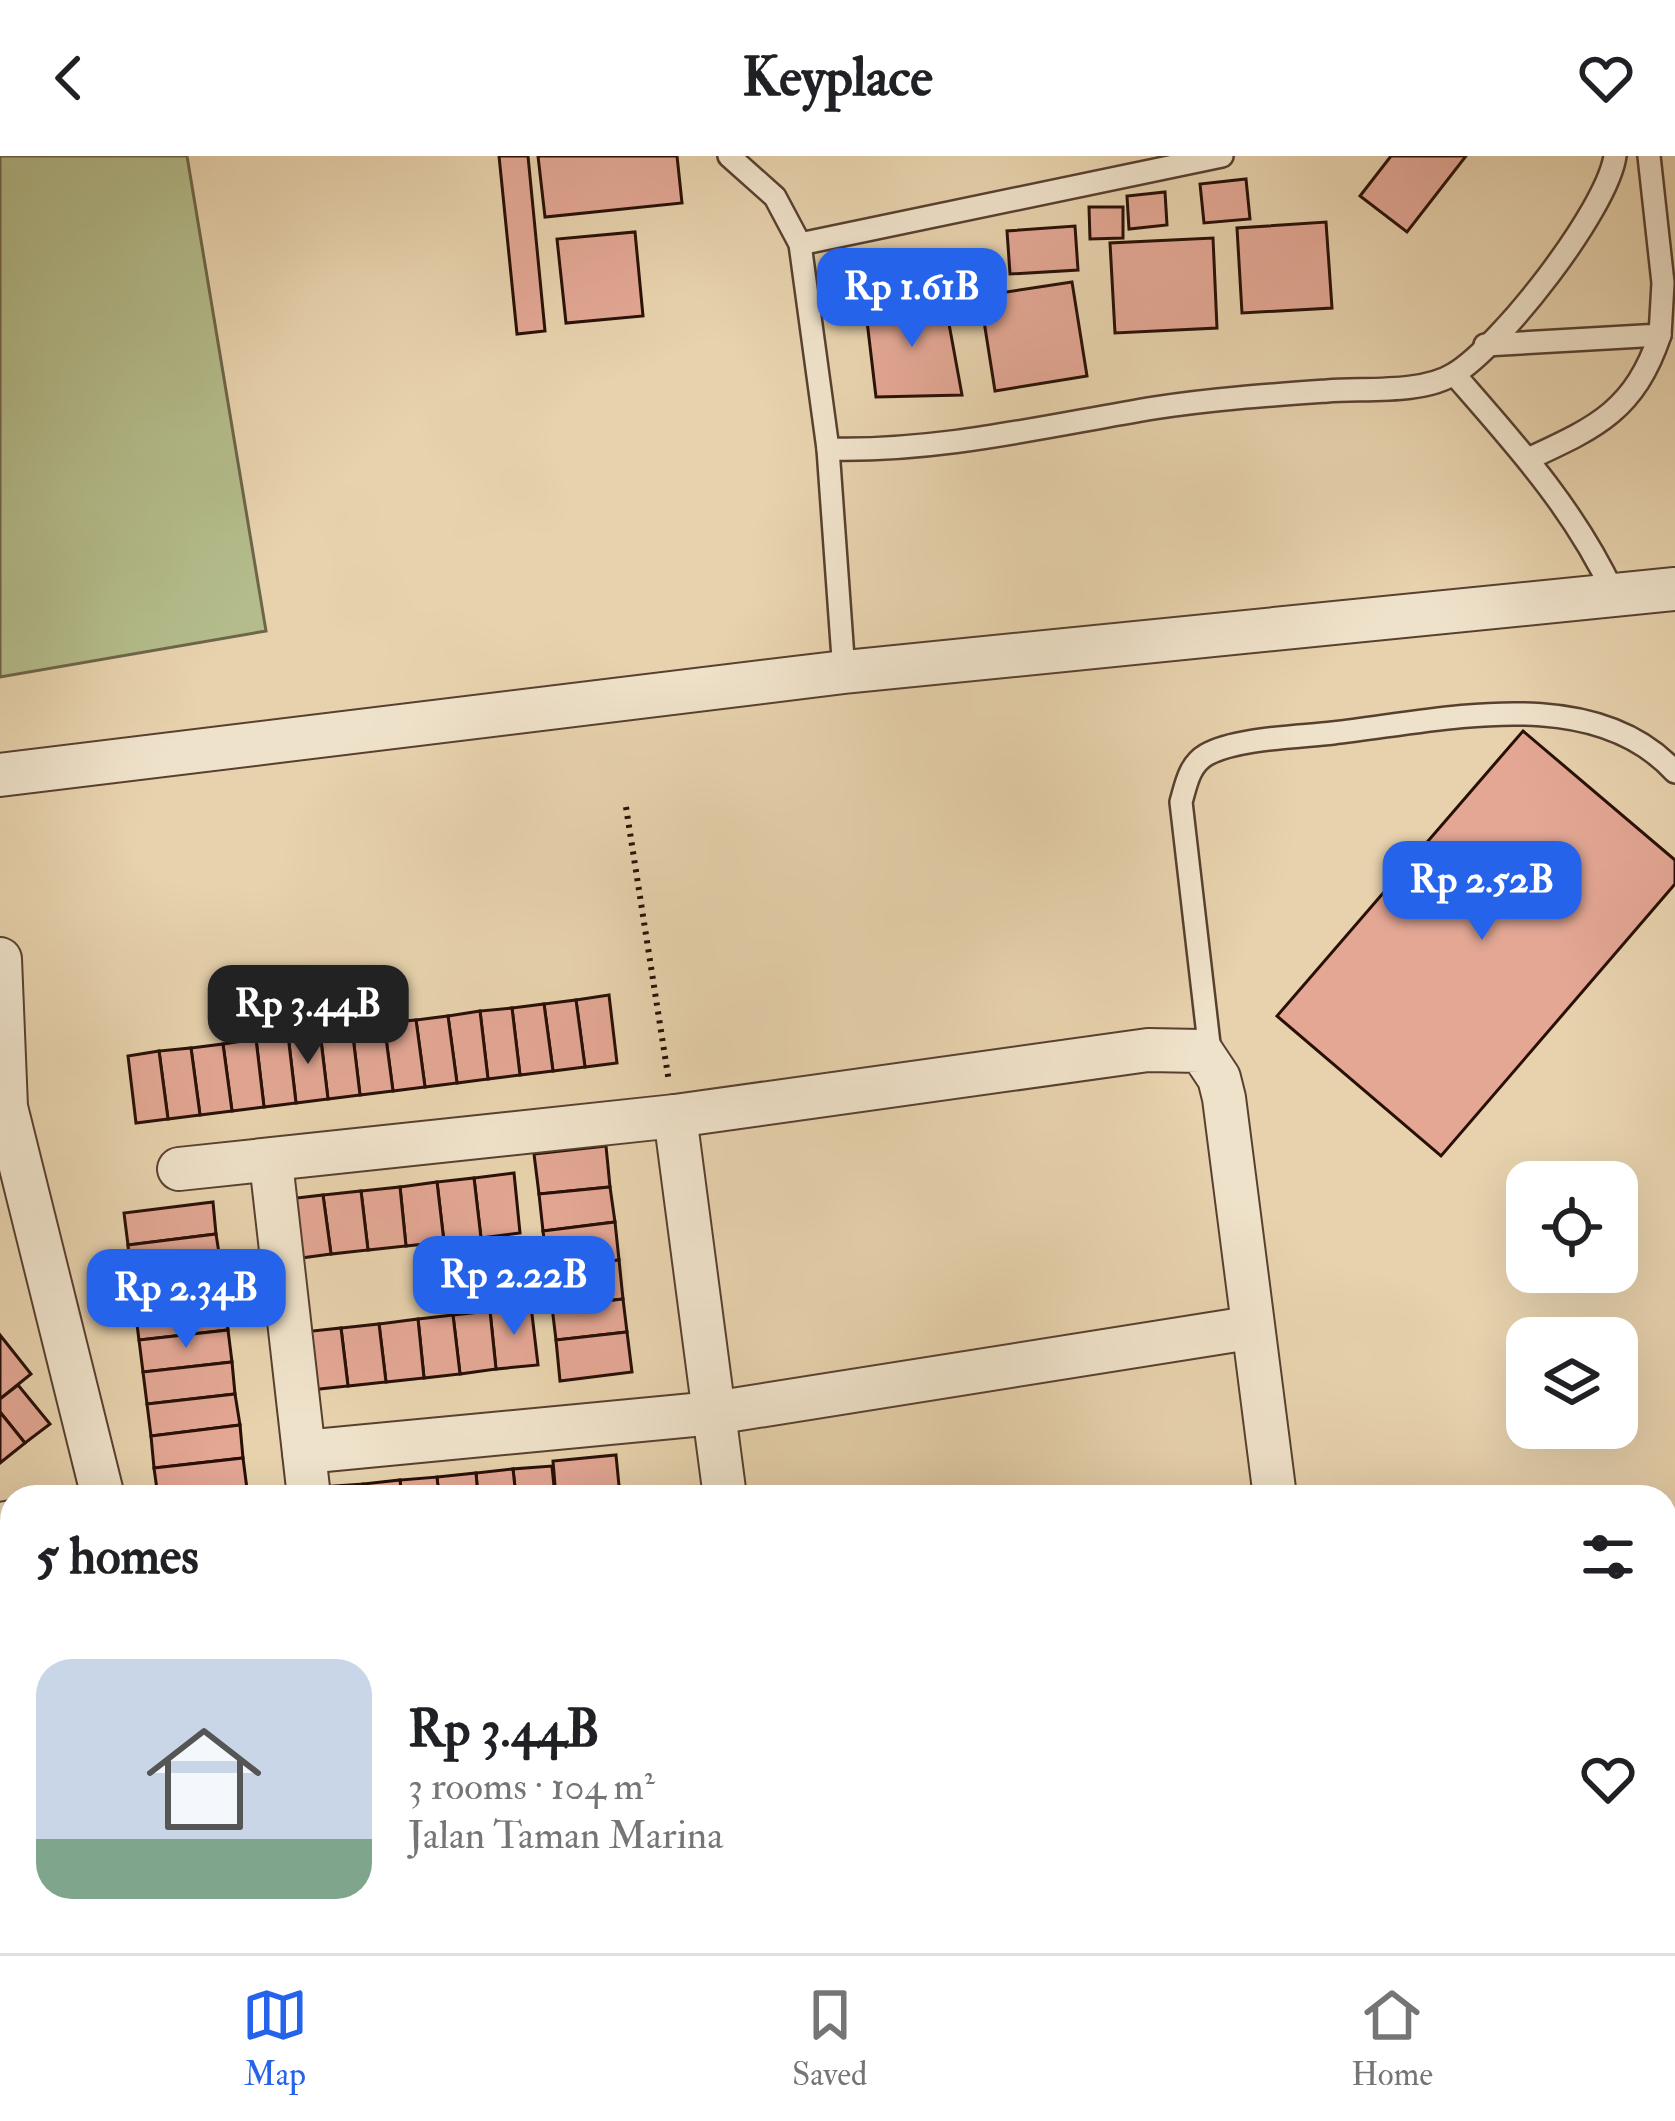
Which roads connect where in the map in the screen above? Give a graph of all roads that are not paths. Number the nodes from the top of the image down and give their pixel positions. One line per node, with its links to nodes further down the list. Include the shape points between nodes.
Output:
1 (729, 156): 5 (lane, via 775,196)
2 (1222, 156): 5 (lane)
3 (1615, 156): 7 (lane, via 1594,214)
4 (1649, 156): 6 (lane, via 1663,283)
5 (800, 244): 9 (lane)
6 (1660, 335): 7 (lane); 10 (lane, via 1643,382 1601,425)
7 (1485, 345): 8 (lane)
8 (1454, 374): 9 (lane, via 1159,407 966,442); 10 (lane)
9 (828, 448): 13 (lane)
10 (1528, 459): 12 (lane, via 1585,532)
11 (1675, 589): 12 (street)
12 (1613, 592): 13 (street)
13 (844, 672): 15 (street)
14 (1675, 772): 17 (lane, via 1656,751 1613,728 1517,712 1268,740 1207,755 1190,772 1181,802)
15 (0, 775)
16 (0, 959): 18 (street)
17 (1211, 1063): 19 (street, via 1189,1048 1148,1049); 22 (street, via 1224,1098)
18 (3, 1108): 25 (street)
19 (675, 1116): 20 (street); 23 (street)
20 (271, 1162): 21 (street); 24 (street)
21 (179, 1169)
22 (1249, 1328): 23 (street); 28 (street)
23 (714, 1414): 24 (street); 27 (street)
24 (304, 1452): 26 (street)
25 (100, 1485)
26 (308, 1485)
27 (723, 1485)
28 (1273, 1485)

